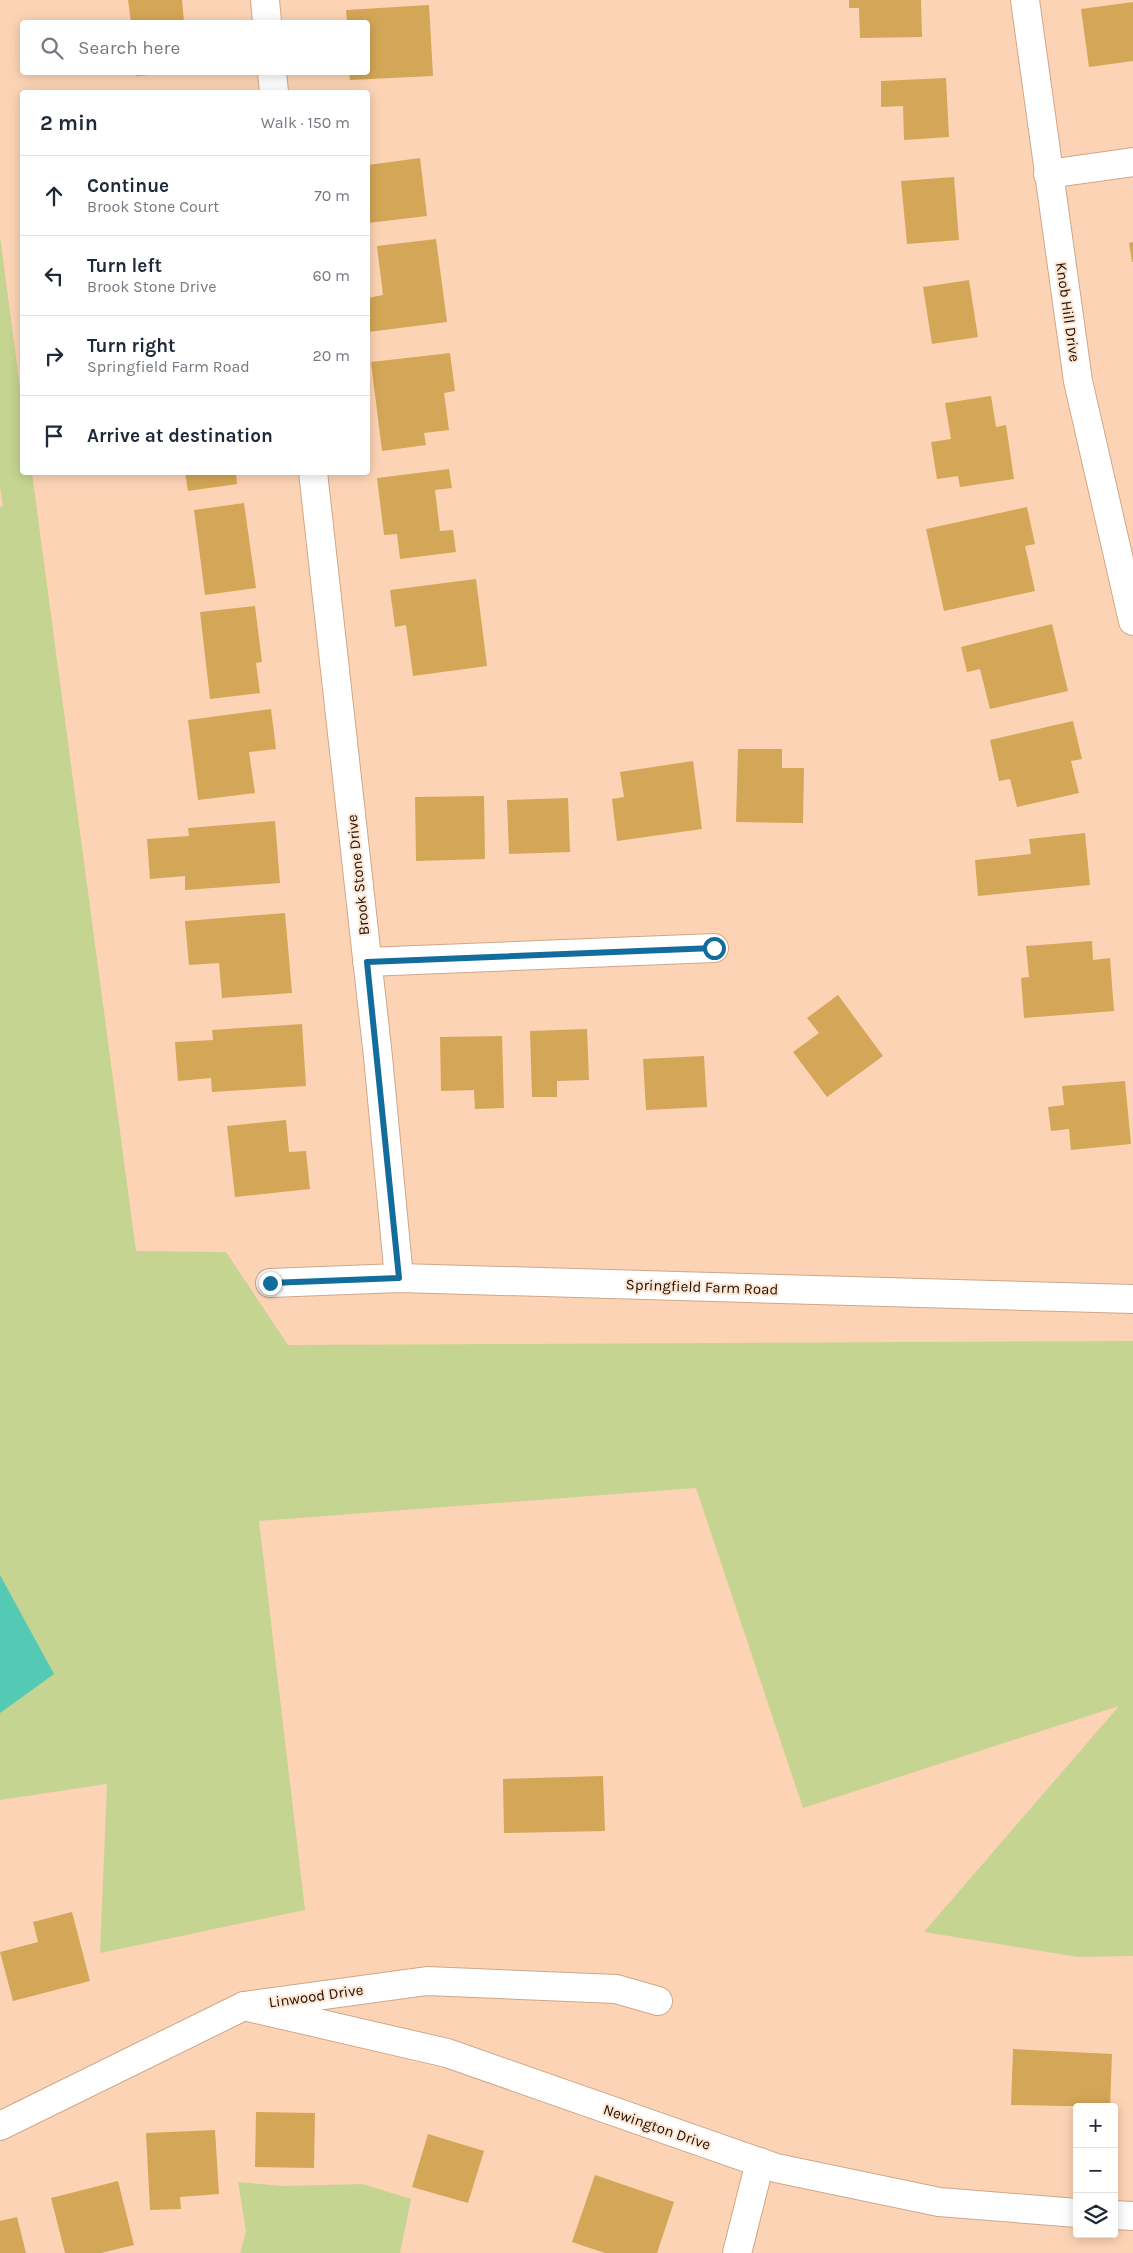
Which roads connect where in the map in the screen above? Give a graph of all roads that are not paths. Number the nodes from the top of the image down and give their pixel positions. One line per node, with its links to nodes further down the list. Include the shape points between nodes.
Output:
1 (265, 0): 3 (street)
2 (1025, 0): 7 (street, Knob Hill Drive)
3 (267, 20)
4 (272, 75): 5 (street)
5 (274, 90)
6 (1133, 162): 7 (street)
7 (1048, 174): 9 (street, Knob Hill Drive, via 1078,380)
8 (313, 475): 12 (street, Brook Stone Drive)
9 (1126, 562): 10 (street, Knob Hill Drive)
10 (1133, 621)
11 (714, 948): 12 (street)
12 (367, 962): 13 (street, Brook Stone Drive)
13 (399, 1278): 14 (street, Springfield Farm Road); 15 (street, Springfield Farm Road)
14 (270, 1283)
15 (1133, 1299)
16 (658, 2001): 17 (street, Linwood Drive, via 616,1989 427,1981)
17 (244, 2006): 18 (street, Linwood Drive); 19 (street, Newington Drive, via 446,2053)
18 (0, 2126)
19 (760, 2162): 20 (street, Newington Drive, via 940,2202); 23 (street)
20 (1073, 2213)
21 (1118, 2215): 22 (street)
22 (1133, 2216)
23 (737, 2253)

